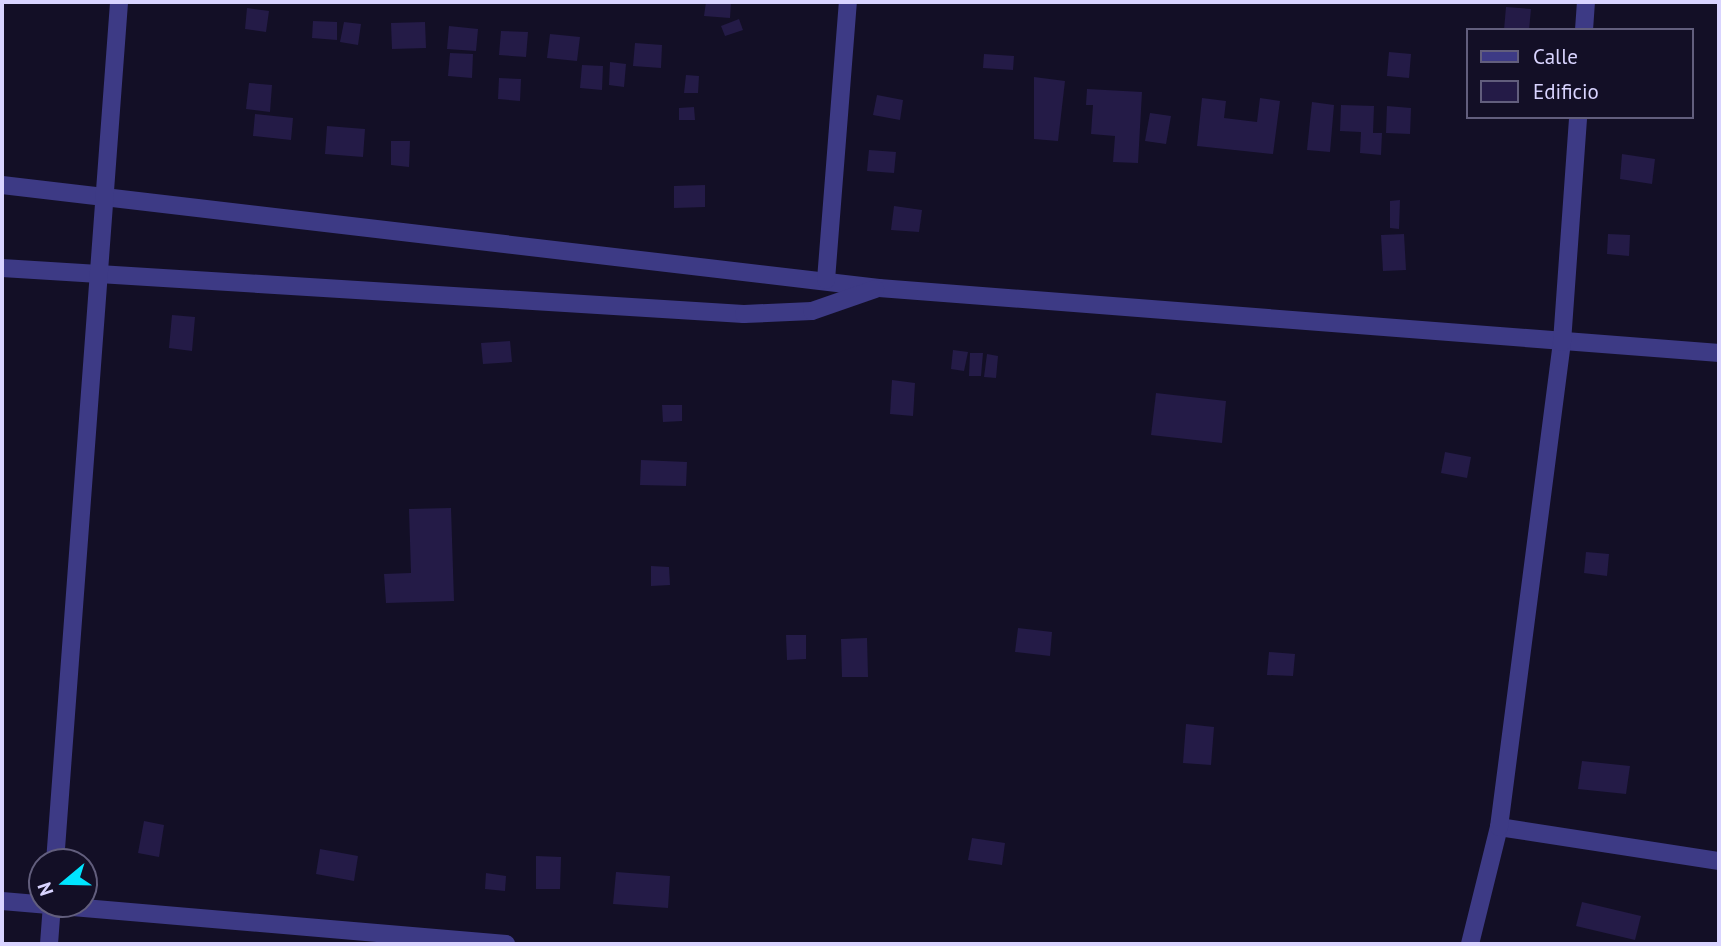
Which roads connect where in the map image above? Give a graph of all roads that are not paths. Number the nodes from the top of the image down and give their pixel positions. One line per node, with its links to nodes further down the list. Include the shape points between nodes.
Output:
1 (119, 2): 7 (street)
2 (848, 2): 10 (street)
3 (1586, 2): 4 (street)
4 (1584, 28)
5 (1578, 119): 12 (street)
6 (2, 185): 7 (street)
7 (106, 194): 9 (street); 10 (street)
8 (2, 268): 9 (street)
9 (101, 275): 11 (street, via 744,314 812,311); 15 (street)
10 (826, 280): 11 (street)
11 (879, 288): 12 (street)
12 (1562, 342): 13 (street); 14 (street)
13 (1719, 354)
14 (1499, 827): 16 (street); 23 (street)
15 (56, 848)
16 (1719, 861)
17 (2, 901): 18 (street)
18 (28, 903)
19 (98, 909): 22 (street)
20 (51, 918): 21 (street)
21 (49, 944)
22 (506, 944)
23 (1470, 944)

